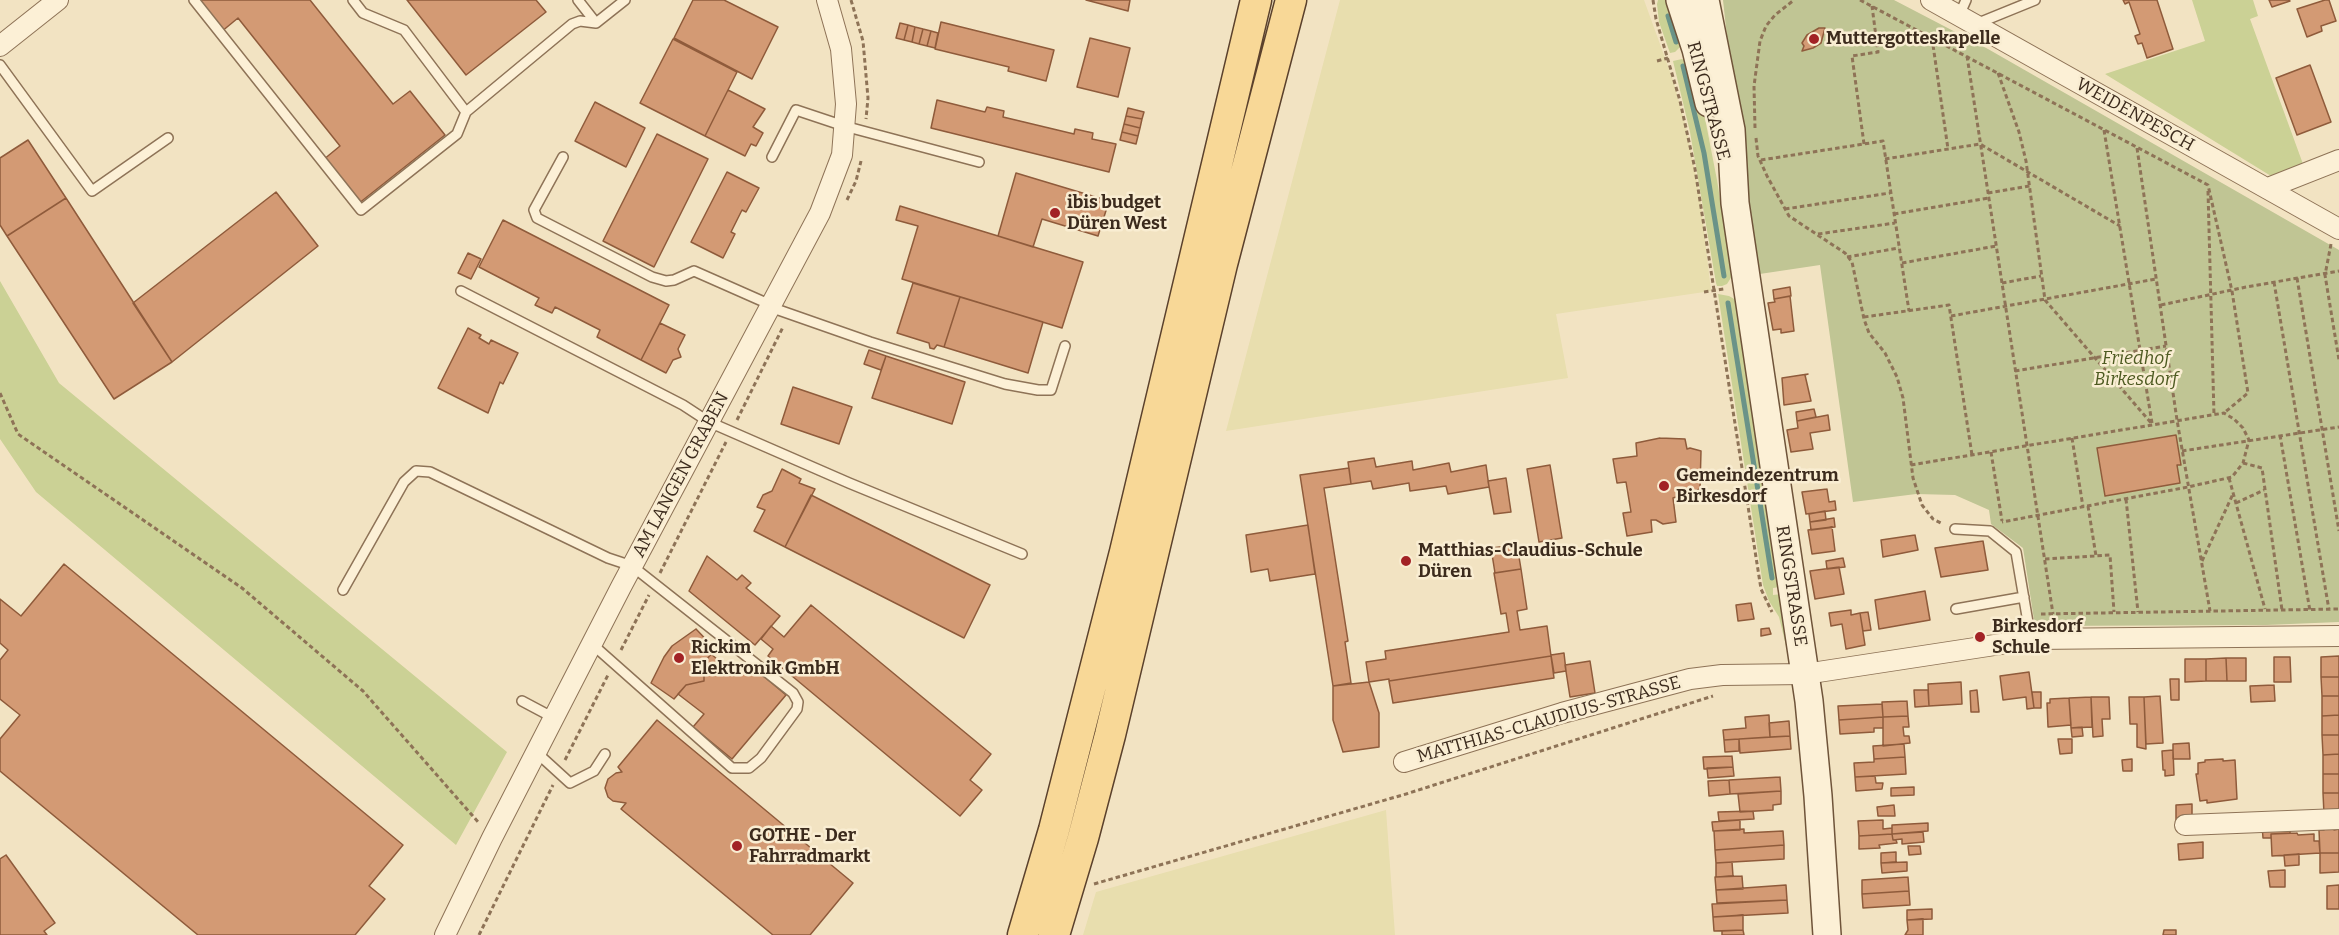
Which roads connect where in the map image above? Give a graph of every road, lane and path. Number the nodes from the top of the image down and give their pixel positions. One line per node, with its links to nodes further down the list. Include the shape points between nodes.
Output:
1 (58, 0): 20 (street)
2 (194, 0): 24 (lane, via 361,210 457,134)
3 (353, 0): 24 (lane, via 363,13 404,30)
4 (578, 0): 18 (lane)
5 (625, 0): 18 (lane)
6 (827, 0): 25 (street, AM LANGEN GRABEN, via 841,49)
7 (1256, 0): 144 (main road, via 1122,563)
8 (1292, 0): 145 (main road, via 1233,218 1110,735)
9 (1653, 0): 128 (path, via 1695,169 1761,589)
10 (1680, 0): 45 (main road, RINGSTRASSE)
11 (1705, 0): 45 (main road, RINGSTRASSE, via 1731,130)
12 (1794, 0): 35 (path, via 1775,15 1760,41 1754,86)
13 (1860, 0): 16 (path)
14 (1930, 0): 17 (street, WEIDENPESCH)
15 (2035, 0): 17 (lane)
16 (1872, 6): 19 (path); 28 (path, via 1878,52 1852,57)
17 (1966, 14): 41 (street, WEIDENPESCH)
18 (596, 23): 24 (lane, via 572,24)
19 (1932, 38): 21 (path); 31 (path)
20 (0, 46)
21 (1966, 56): 23 (path); 29 (path)
22 (0, 65): 27 (lane, via 92,190)
23 (1998, 73): 26 (path); 38 (path, via 2019,132)
24 (466, 112)
25 (844, 126): 33 (lane, via 796,110); 37 (lane); 69 (street, AM LANGEN GRABEN, via 842,155 820,213)
26 (2104, 129): 30 (path); 49 (path)
27 (168, 138)
28 (1864, 144): 34 (path, via 1883,141); 35 (path)
29 (1980, 144): 31 (path); 38 (path); 43 (path)
30 (2137, 147): 39 (path); 60 (path)
31 (1948, 149): 34 (path)
32 (563, 157): 69 (lane, via 534,210 537,218 652,277 674,280 694,271)
33 (772, 157)
34 (1886, 159): 42 (path)
35 (1760, 160): 46 (path)
36 (2339, 160): 41 (street)
37 (979, 162)
38 (2028, 173): 40 (path); 49 (path)
39 (2208, 185): 65 (path); 66 (path)
40 (2030, 186): 43 (path); 58 (path)
41 (2268, 188): 50 (street, WEIDENPESCH)
42 (1891, 193): 46 (path); 47 (path)
43 (1988, 193): 44 (path)
44 (1989, 198): 47 (path); 52 (path)
45 (1735, 203): 132 (main road, RINGSTRASSE)
46 (1785, 209): 51 (path)
47 (1894, 214): 48 (path)
48 (1896, 223): 51 (path); 53 (path)
49 (2120, 225): 63 (path)
50 (2339, 229): 57 (path, via 2327,256)
51 (1816, 234): 54 (path)
52 (1996, 246): 55 (path); 62 (path)
53 (1899, 248): 54 (path); 55 (path)
54 (1847, 257): 73 (path, via 1852,262)
55 (1902, 263): 71 (path)
56 (2339, 271): 57 (path)
57 (2325, 273): 59 (path); 78 (path)
58 (2042, 276): 62 (path); 67 (path)
59 (2297, 278): 61 (path); 87 (path)
60 (2156, 279): 63 (path); 68 (path)
61 (2274, 282): 65 (path); 88 (path)
62 (2002, 283): 70 (path)
63 (2129, 284): 67 (path); 76 (path)
64 (461, 291): 84 (lane)
65 (2232, 291): 66 (path); 81 (path, via 2247,393)
66 (2210, 296): 68 (path); 82 (path)
67 (2045, 299): 70 (path); 77 (path)
68 (2160, 305): 75 (path)
69 (770, 306): 74 (lane, via 930,361 1038,390 1051,390); 84 (street, AM LANGEN GRABEN)
70 (2006, 307): 72 (path); 79 (path)
71 (1909, 311): 72 (path, via 1949,305); 73 (path)
72 (1951, 316): 95 (path)
73 (1863, 317): 97 (path, via 1897,377)
74 (1065, 346)
75 (2166, 346): 76 (path); 83 (path)
76 (2140, 350): 77 (path); 85 (path)
77 (2095, 358): 79 (path); 85 (path)
78 (2339, 360)
79 (2015, 371): 92 (path)
80 (0, 393): 141 (path, via 18,434 242,588 363,691)
81 (2224, 413): 82 (path); 91 (path, via 2243,428)
82 (2214, 414): 83 (path)
83 (2177, 420): 85 (path); 93 (path)
84 (709, 422): 110 (lane); 114 (street, AM LANGEN GRABEN)
85 (2152, 424): 90 (path)
86 (2339, 427): 87 (path)
87 (2322, 429): 88 (path); 109 (path)
88 (2298, 432): 89 (path); 121 (path)
89 (2280, 435): 91 (path); 123 (path)
90 (2072, 438): 92 (path); 105 (path)
91 (2249, 440): 93 (path); 96 (path)
92 (2027, 446): 94 (path); 106 (path)
93 (2182, 451): 99 (path)
94 (1991, 452): 95 (path); 107 (path)
95 (1971, 455): 97 (path)
96 (2243, 463): 98 (path); 100 (path, via 2262,468)
97 (1911, 465): 108 (path, via 1922,505 1933,519)
98 (2229, 478): 99 (path); 101 (path)
99 (2188, 488): 102 (path); 113 (path)
100 (2264, 490): 103 (path); 120 (path)
101 (2234, 493): 103 (path); 113 (path)
102 (2126, 499): 104 (path); 125 (path)
103 (2236, 503): 119 (path)
104 (2088, 506): 105 (path); 111 (path)
105 (2083, 507): 106 (path)
106 (2038, 515): 107 (path); 112 (path)
107 (2002, 522): 108 (path)
108 (1958, 529): 116 (lane, via 1990,531 2016,552)
109 (2339, 531)
110 (1022, 555)
111 (2096, 556): 112 (path); 124 (path, via 2110,555)
112 (2045, 559): 126 (path)
113 (2201, 563): 122 (path)
114 (632, 566): 115 (lane, via 430,472 416,471 404,482); 131 (street, AM LANGEN GRABEN); 131 (lane, via 793,693 797,709 749,768 732,768)
115 (344, 590)
116 (2024, 597): 117 (lane); 127 (lane)
117 (1956, 609)
118 (2339, 609): 121 (path)
119 (2265, 610): 120 (path); 122 (path)
120 (2282, 610): 123 (path)
121 (2329, 610): 123 (path)
122 (2210, 611): 125 (path)
123 (2310, 611)
124 (2114, 612): 125 (path); 126 (path)
125 (2138, 612)
126 (2054, 614): 127 (path)
127 (2027, 616): 130 (lane)
128 (1776, 617)
129 (2339, 636): 130 (street, MATTHIAS-CLAUDIUS-STRASSE)
130 (2031, 640): 132 (street, MATTHIAS-CLAUDIUS-STRASSE)
131 (592, 644): 135 (street, AM LANGEN GRABEN)
132 (1805, 674): 138 (street, MATTHIAS-CLAUDIUS-STRASSE, via 1690,679 1562,713); 146 (main road, RINGSTRASSE)
133 (1720, 693): 142 (path, via 1406,794)
134 (522, 701): 135 (lane)
135 (554, 718): 136 (street, AM LANGEN GRABEN)
136 (536, 752): 137 (lane, via 570,783 594,771); 141 (street, AM LANGEN GRABEN)
137 (605, 754)
138 (1404, 762)
139 (2339, 819): 140 (street)
140 (2186, 825)
141 (492, 838): 143 (street, AM LANGEN GRABEN)
142 (1090, 885)
143 (445, 935)
144 (1023, 935)
145 (1054, 935)
146 (1827, 935)

